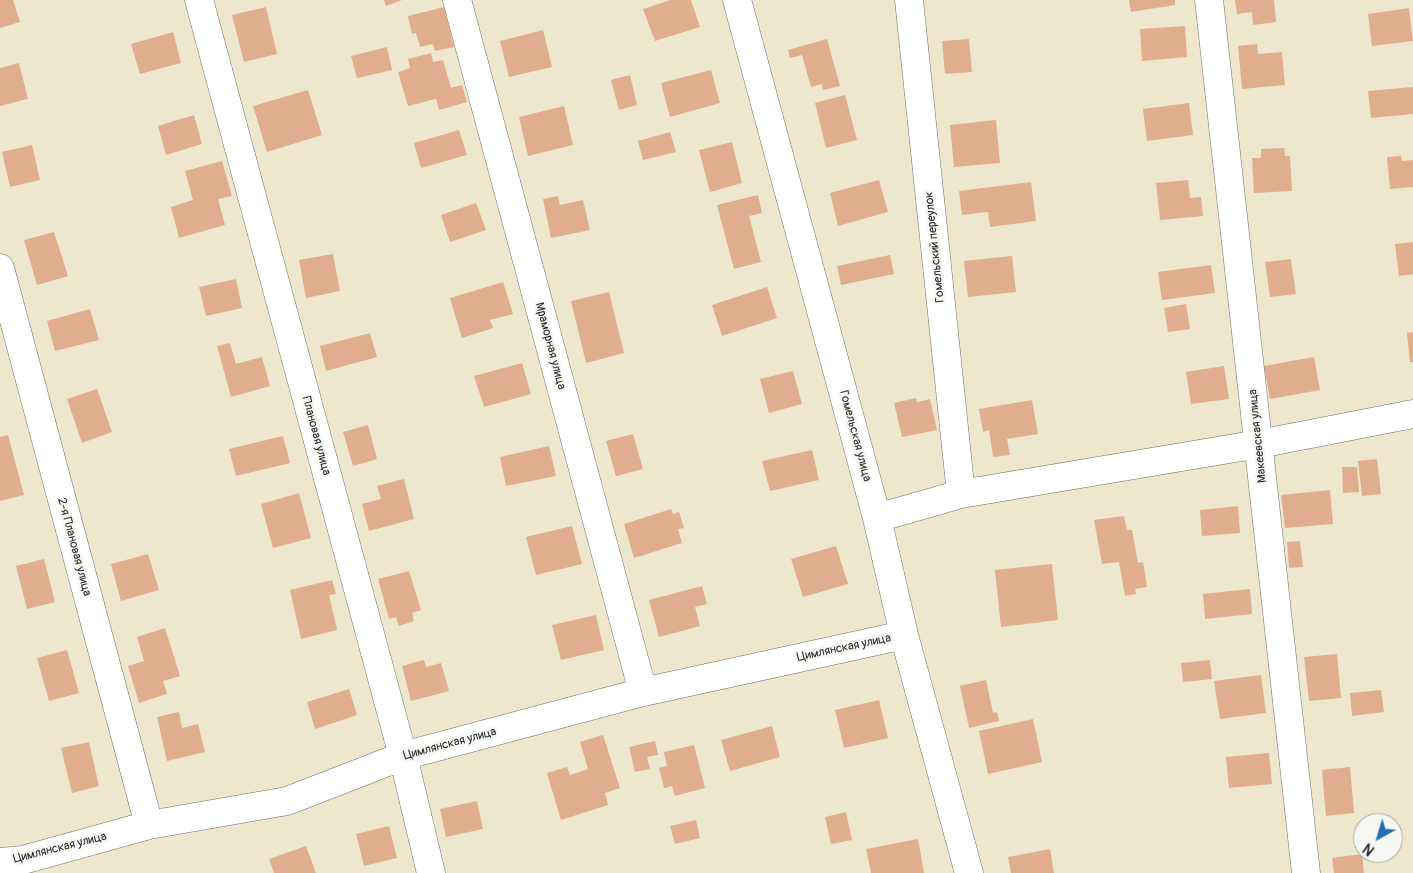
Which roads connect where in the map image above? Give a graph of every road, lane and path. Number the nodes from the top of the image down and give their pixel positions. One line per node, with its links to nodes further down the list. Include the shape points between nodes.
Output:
1 (199, 0): 13 (street, Плановая улица)
2 (457, 0): 12 (street, Мраморная улица)
3 (737, 0): 10 (street, Гомельская улица)
4 (909, 0): 9 (street, Гомельский переулок)
5 (1209, 0): 8 (street, Макеевская улица)
6 (0, 268): 14 (street, 2-я Плановая улица)
7 (1413, 414): 8 (street)
8 (1259, 444): 9 (street); 18 (street, Макеевская улица)
9 (961, 494): 10 (street)
10 (877, 518): 11 (street, Гомельская улица)
11 (904, 635): 12 (street, Цимлянская улица); 17 (street, Гомельская улица)
12 (643, 692): 13 (street, Цимлянская улица)
13 (403, 756): 14 (street, Цимлянская улица, via 287,802); 16 (street, Плановая улица)
14 (148, 825): 15 (street, Цимлянская улица, via 23,860)
15 (0, 862)
16 (430, 873)
17 (969, 873)
18 (1306, 873)

